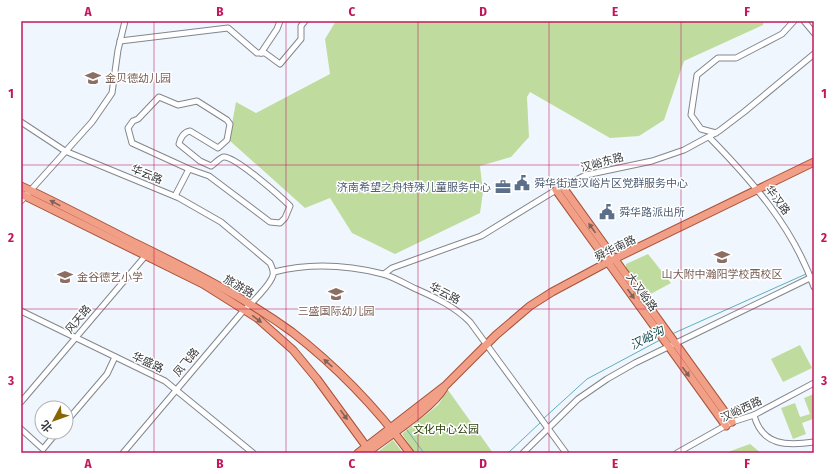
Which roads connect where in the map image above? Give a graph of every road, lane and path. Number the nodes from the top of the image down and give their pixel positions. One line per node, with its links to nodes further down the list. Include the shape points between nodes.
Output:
1 (125, 21): 7 (street)
2 (280, 21): 8 (street)
3 (305, 21): 8 (street, via 301,26 301,39 280,64 265,53)
4 (794, 21): 11 (street, via 782,34 736,58 718,58 697,75 691,115 701,129)
5 (804, 21): 6 (street)
6 (814, 32)
7 (120, 41): 8 (street, via 228,28 257,53); 13 (street, via 112,93 92,122)
8 (261, 53)
9 (814, 54): 11 (street, 汉峪东路)
10 (21, 122): 13 (street, 华云路)
11 (716, 133): 12 (street, 汉峪东路)
12 (709, 137): 17 (street, 汉峪东路, via 666,157 598,171); 18 (street, 华汉路)
13 (65, 151): 19 (street); 20 (street, 华云路)
14 (814, 162): 18 (main road, 舜华南路)
15 (189, 169): 15 (street, via 208,176 270,222 280,223 289,212 290,206 280,196 234,161 224,157 211,166 200,161 179,144 187,131 190,131 218,148 227,140 230,124 227,120 198,102 178,105 159,97 128,128 132,143); 20 (street)
16 (21, 186): 19 (main road, 旅游路)
17 (559, 188): 22 (main road, 大汉峪路); 24 (street, 汉峪东路, via 481,236 392,268)
18 (757, 189): 22 (main road, 舜华南路); 25 (street, 华汉路, via 779,218)
19 (24, 195): 21 (main road, 旅游路)
20 (175, 196): 23 (street, 华云路, via 220,222 270,263)
21 (148, 253): 27 (main road, 旅游路); 28 (main road, 旅游路); 30 (street, 风天路)
22 (611, 261): 31 (main road, 舜华南路, via 530,306); 32 (main road, 大汉峪路); 33 (main road, 大汉峪路, one-way to 33)
23 (274, 272): 24 (street, 华云路, via 347,266); 27 (street, via 272,279)
24 (384, 274): 31 (street, 华云路, via 445,302 460,312)
25 (810, 275): 26 (street, 华汉路); 32 (street)
26 (814, 286)
27 (251, 305): 28 (street, 凤飞路); 43 (main road, 旅游路, one-way to 27, via 331,366 292,333)
28 (244, 310): 36 (street, 凤飞路); 46 (main road, 旅游路, one-way to 46, via 257,318 293,350)
29 (21, 311): 30 (street, 华盛路)
30 (75, 338): 34 (street, 华盛路); 37 (street, 风天路)
31 (486, 344): 41 (street, 华云路); 43 (main road, 舜华南路, via 446,385 440,395 422,411)
32 (676, 344): 33 (street); 40 (main road, 大汉峪路)
33 (669, 347): 40 (main road, 大汉峪路, one-way to 40); 41 (street, via 635,363 589,391)
34 (115, 357): 36 (street, 华盛路, via 165,381); 38 (street, via 107,374)
35 (814, 384): 39 (street, 汉峪西路)
36 (176, 390): 47 (street, 凤飞路); 48 (street, 华盛路)
37 (21, 402)
38 (74, 413)
39 (754, 415): 40 (street, 汉峪西路); 45 (street, via 757,427 769,439 793,445)
40 (729, 424): 53 (street, 汉峪西路)
41 (548, 428): 51 (street); 52 (street, 华云路)
42 (21, 429): 44 (street, via 43,449)
43 (392, 429): 46 (main road, 舜华南路); 50 (main road, 旅游路)
44 (50, 440)
45 (814, 442)
46 (369, 451): 49 (main road, 舜华南路)
47 (123, 453)
48 (253, 453)
49 (358, 453)
50 (410, 453)
51 (523, 453)
52 (566, 453)
53 (677, 453)

